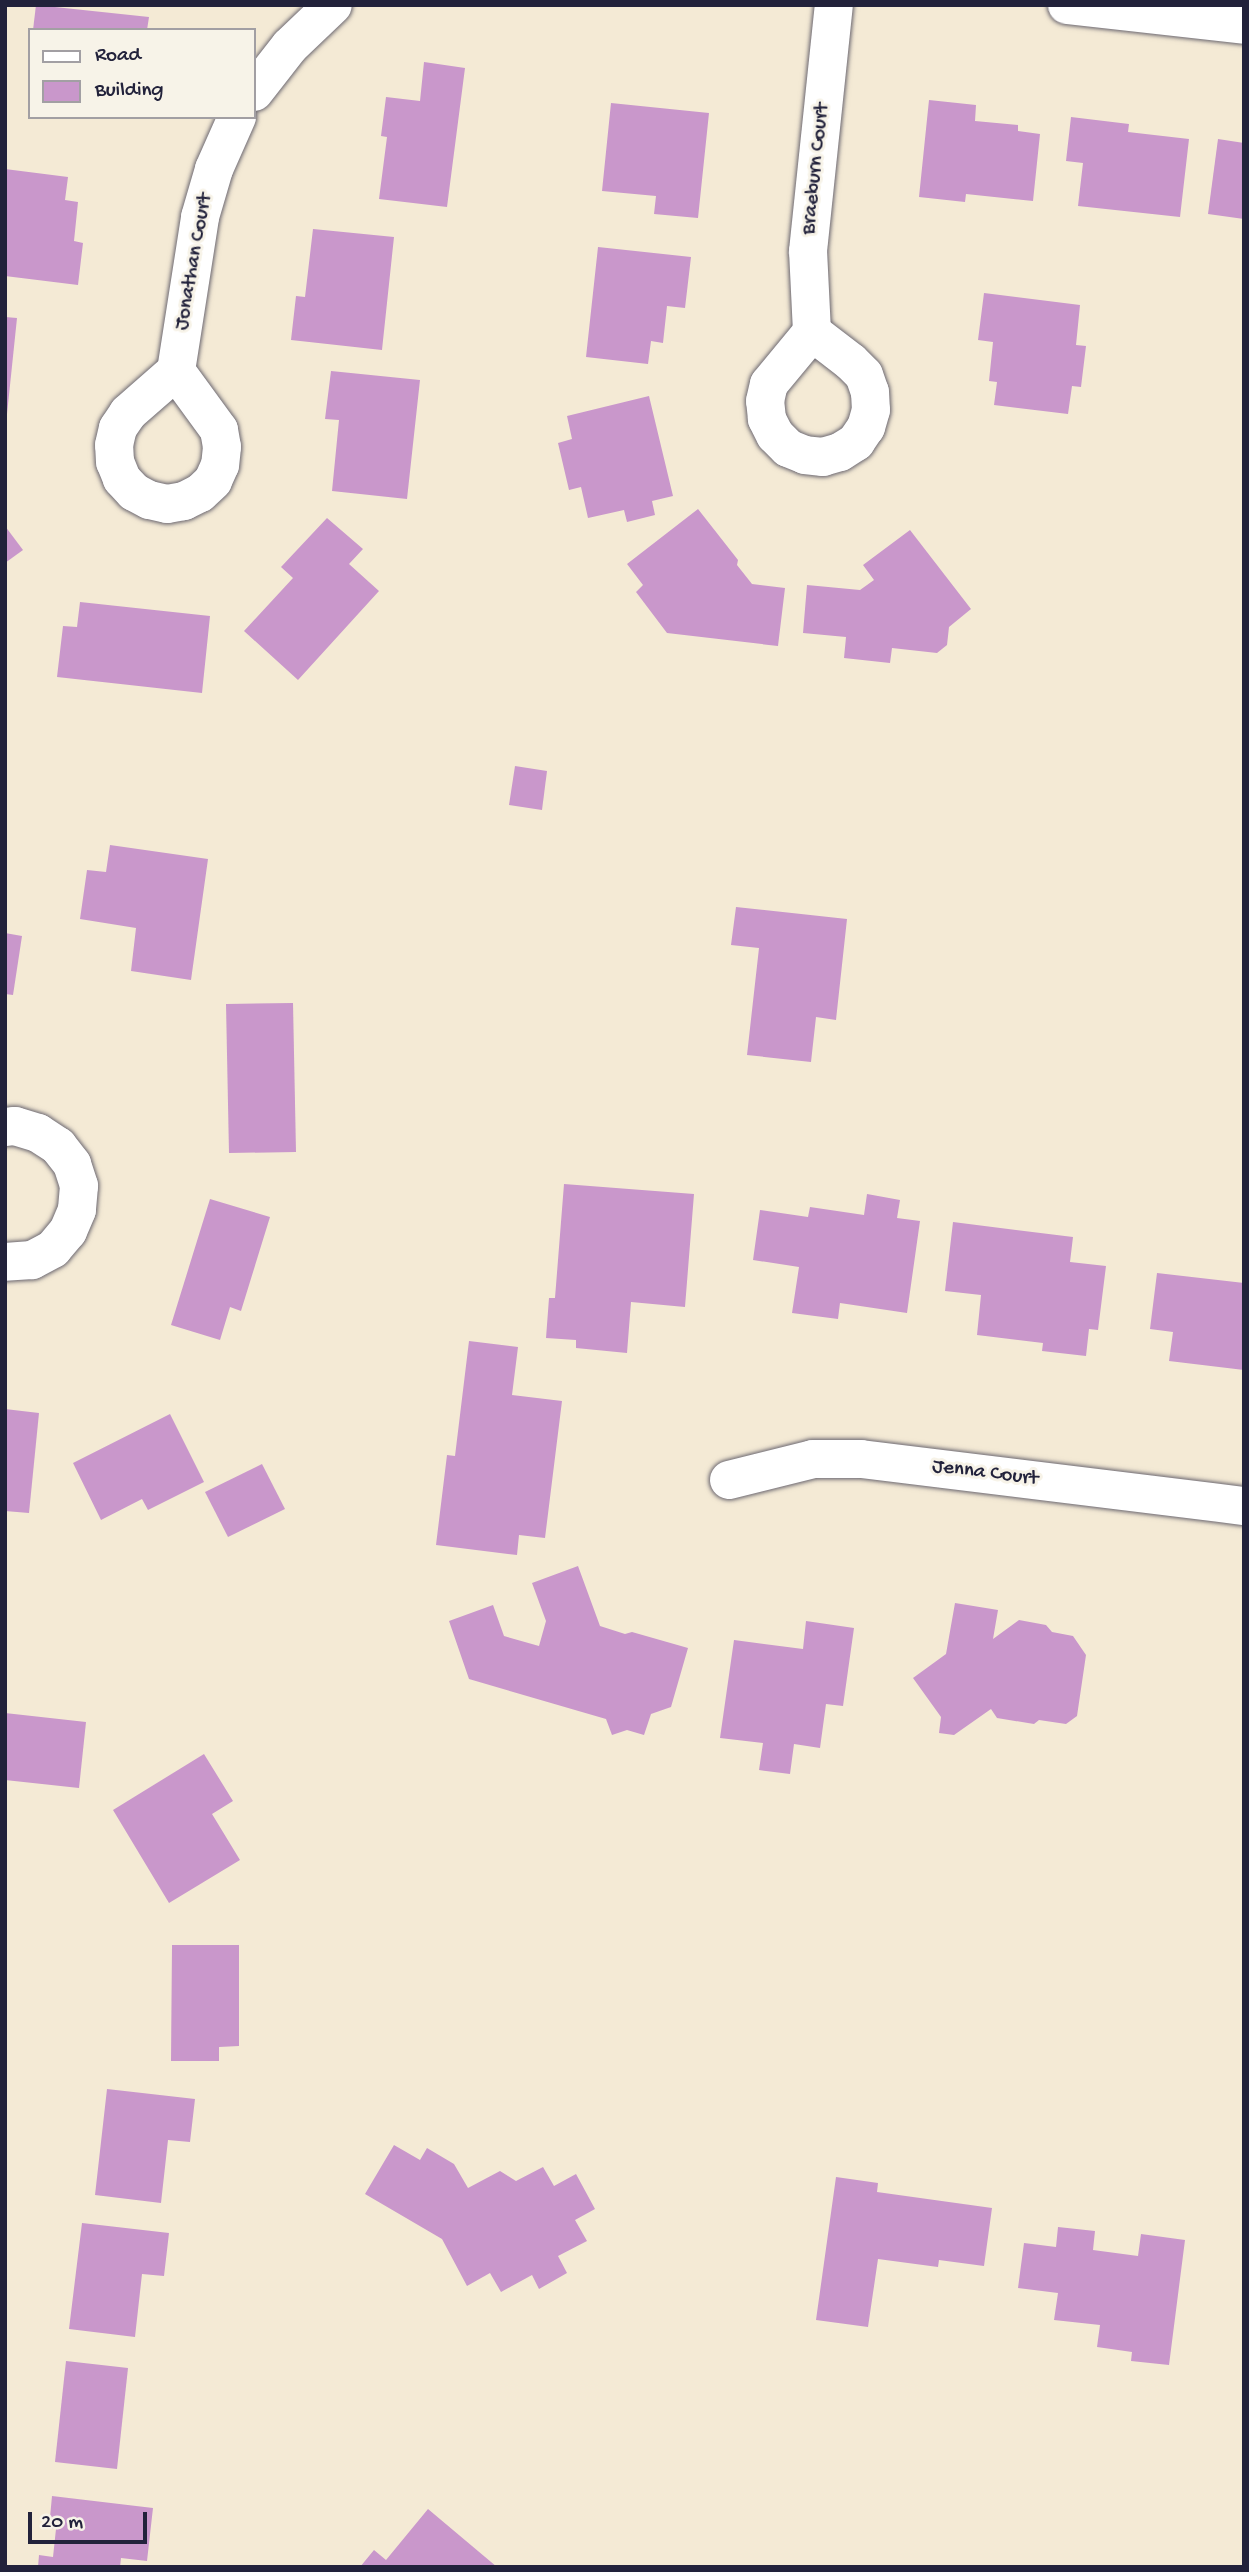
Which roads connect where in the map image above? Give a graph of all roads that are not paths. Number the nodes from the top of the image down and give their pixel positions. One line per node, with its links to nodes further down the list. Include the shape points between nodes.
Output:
1 (333, 5): 5 (street, via 290,46)
2 (834, 5): 7 (street, Braeburn Court, via 808,251)
3 (1067, 5): 4 (street)
4 (1244, 25)
5 (256, 89)
6 (236, 119): 8 (street, Jonathan Court, via 200,217)
7 (813, 332)
8 (176, 370)
9 (5, 1128): 10 (street, via 16,1126 38,1133 58,1146 72,1164 79,1186 73,1220 52,1249 32,1259)
10 (5, 1262)
11 (729, 1480): 12 (street, Jenna Court, via 813,1459 861,1459)
12 (1244, 1506)

